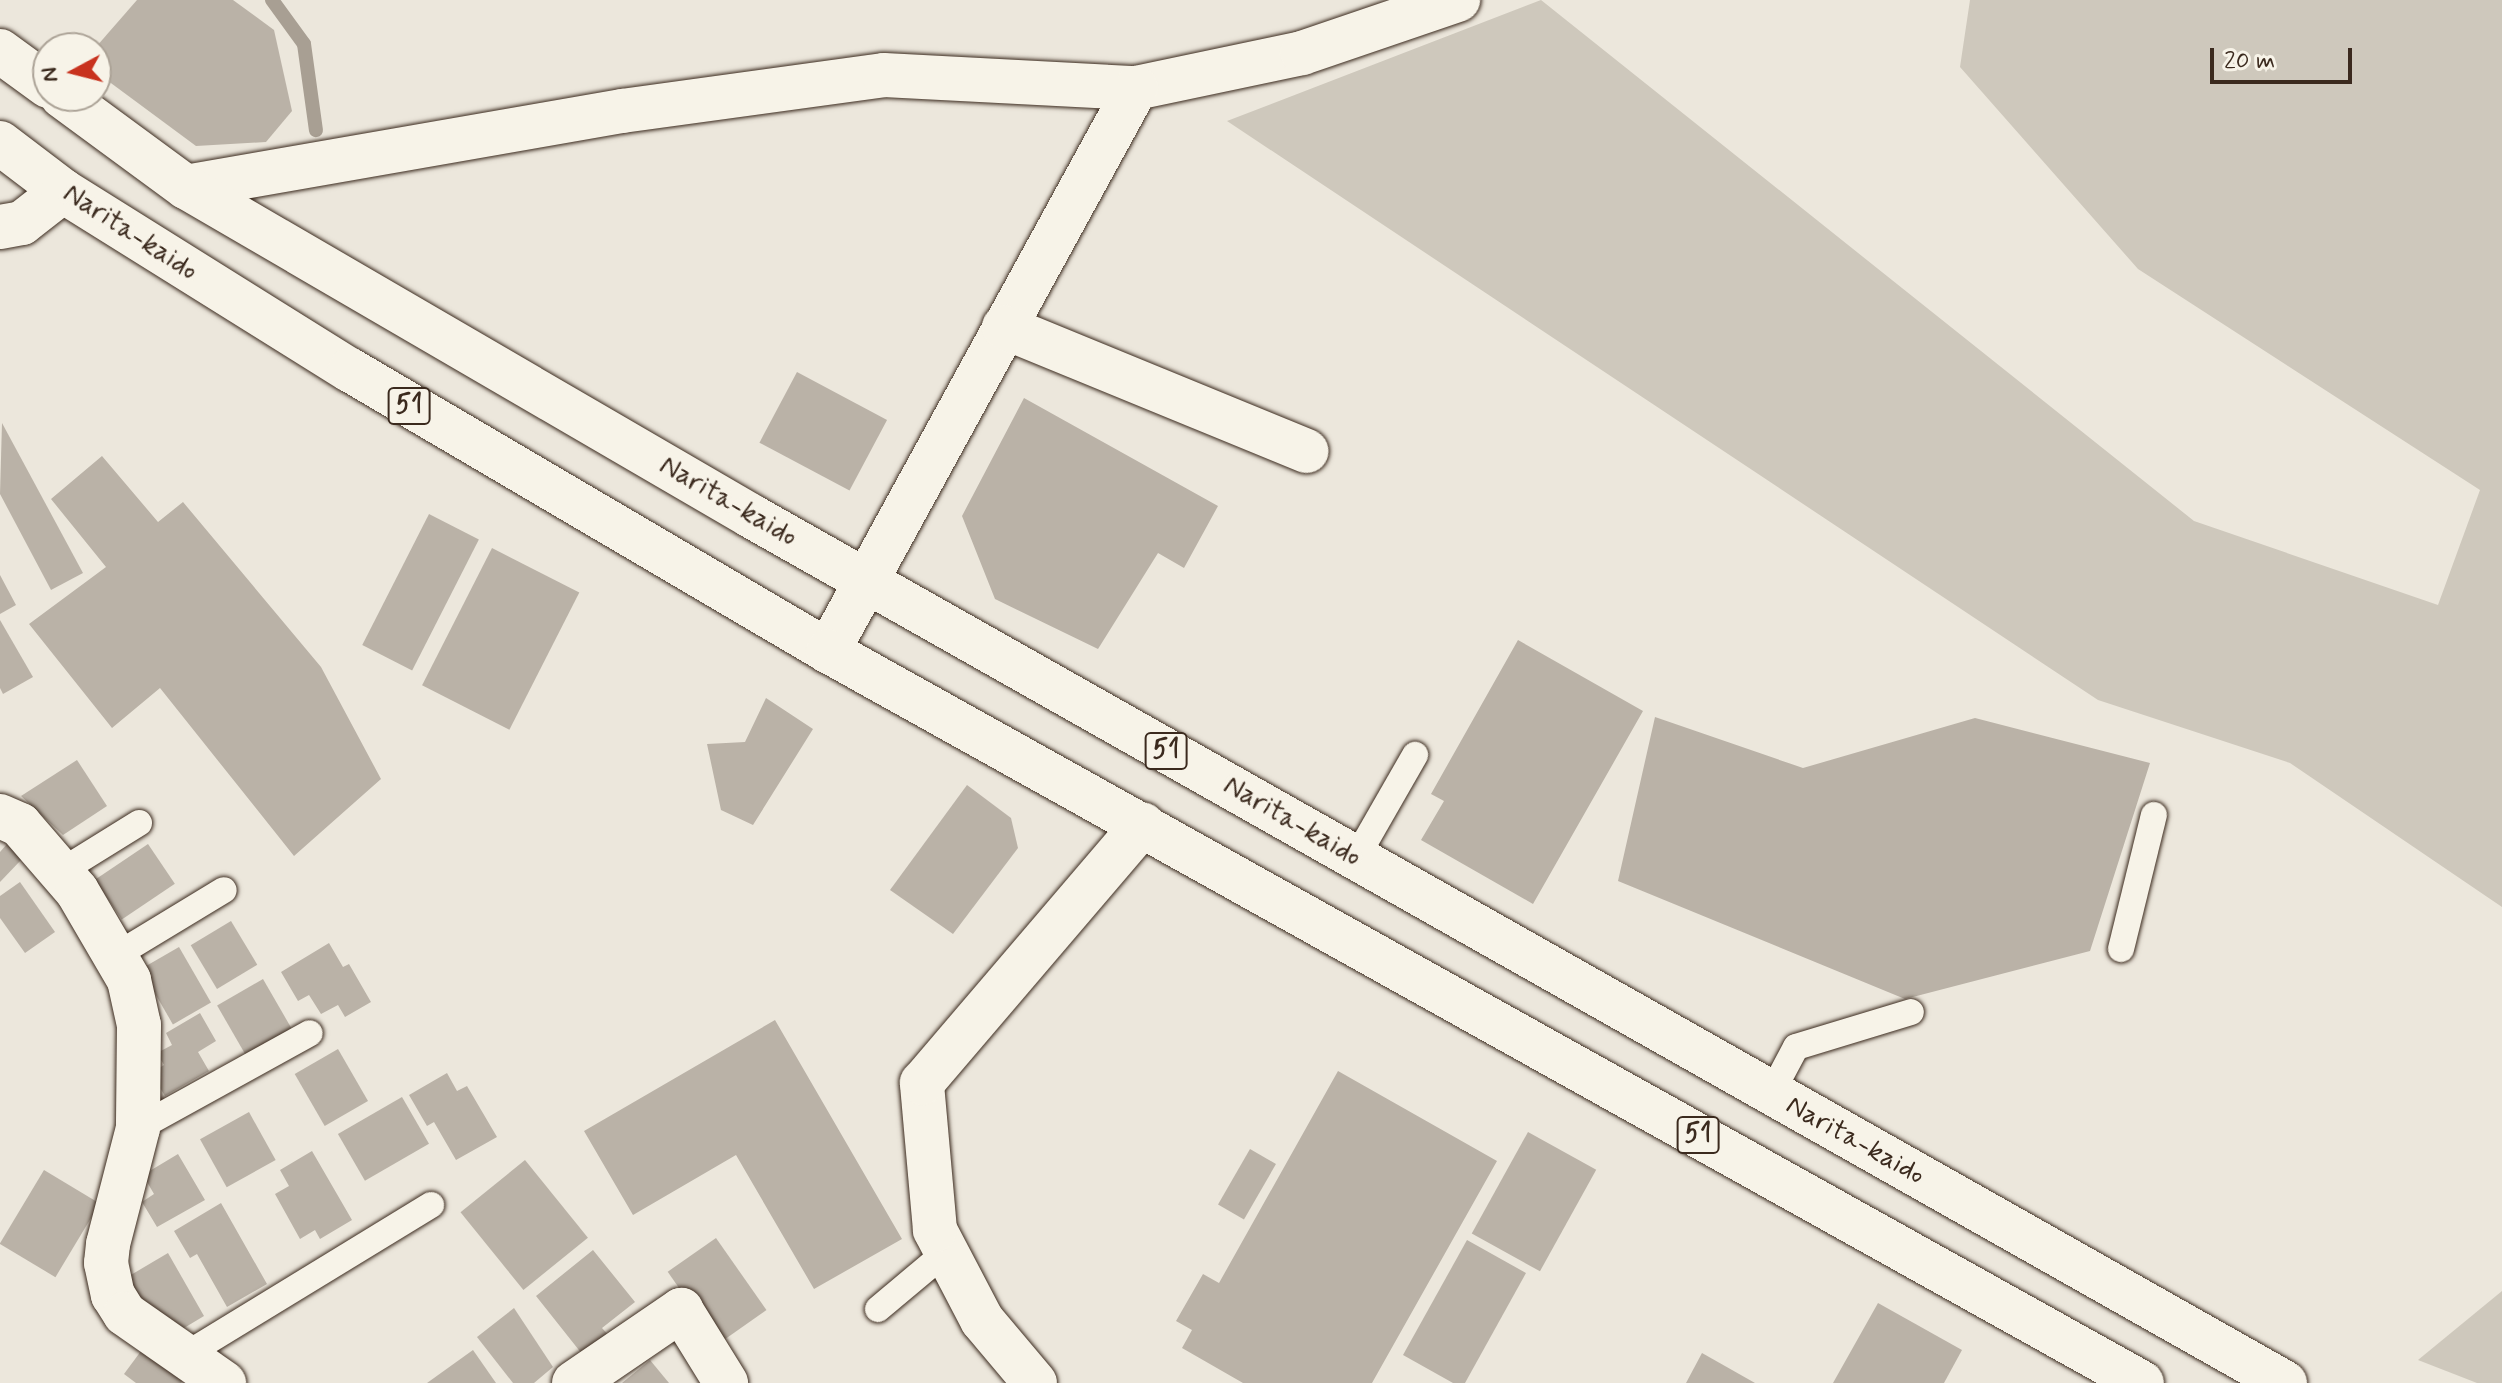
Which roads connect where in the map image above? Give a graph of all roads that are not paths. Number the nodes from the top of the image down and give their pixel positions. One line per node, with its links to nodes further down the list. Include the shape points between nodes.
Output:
1 (1458, 0): 4 (main road, via 1302,53)
2 (0, 51): 3 (main road)
3 (32, 74)
4 (1136, 88): 7 (main road, via 884,75 622,111); 10 (main road)
5 (84, 112): 7 (main road, Narita-kaido / 51)
6 (0, 143): 8 (main road, Narita-kaido / 51)
7 (186, 187): 12 (main road, Narita-kaido / 51)
8 (63, 191): 9 (main road, via 22,223); 13 (main road, Narita-kaido / 51, via 473,444)
9 (0, 227)
10 (1004, 327): 11 (main road); 12 (main road)
11 (1307, 451)
12 (865, 581): 13 (main road); 19 (main road, Narita-kaido / 51)
13 (828, 651): 18 (main road, Narita-kaido / 51)
14 (1415, 755): 19 (lane)
15 (2154, 815): 22 (lane)
16 (0, 816): 20 (main road, via 20,825)
17 (139, 823): 20 (lane)
18 (1143, 824): 29 (main road, via 922,1083 935,1230); 36 (main road, Narita-kaido / 51)
19 (1356, 858): 26 (main road, Narita-kaido / 51)
20 (60, 872): 23 (main road)
21 (224, 890): 23 (lane)
22 (2121, 949)
23 (115, 956): 27 (main road, via 129,980 139,1025)
24 (1911, 1012): 26 (lane, via 1796,1047)
25 (310, 1033): 27 (lane)
26 (1771, 1094): 37 (main road, Narita-kaido / 51)
27 (138, 1128): 31 (main road, via 106,1263 113,1295 125,1314)
28 (431, 1205): 31 (lane)
29 (946, 1252): 30 (lane); 35 (main road, via 982,1320)
30 (878, 1309)
31 (187, 1354): 32 (main road)
32 (224, 1383)
33 (574, 1383): 34 (main road, via 681,1310)
34 (726, 1383)
35 (1035, 1383)
36 (2142, 1383)
37 (2285, 1383)

